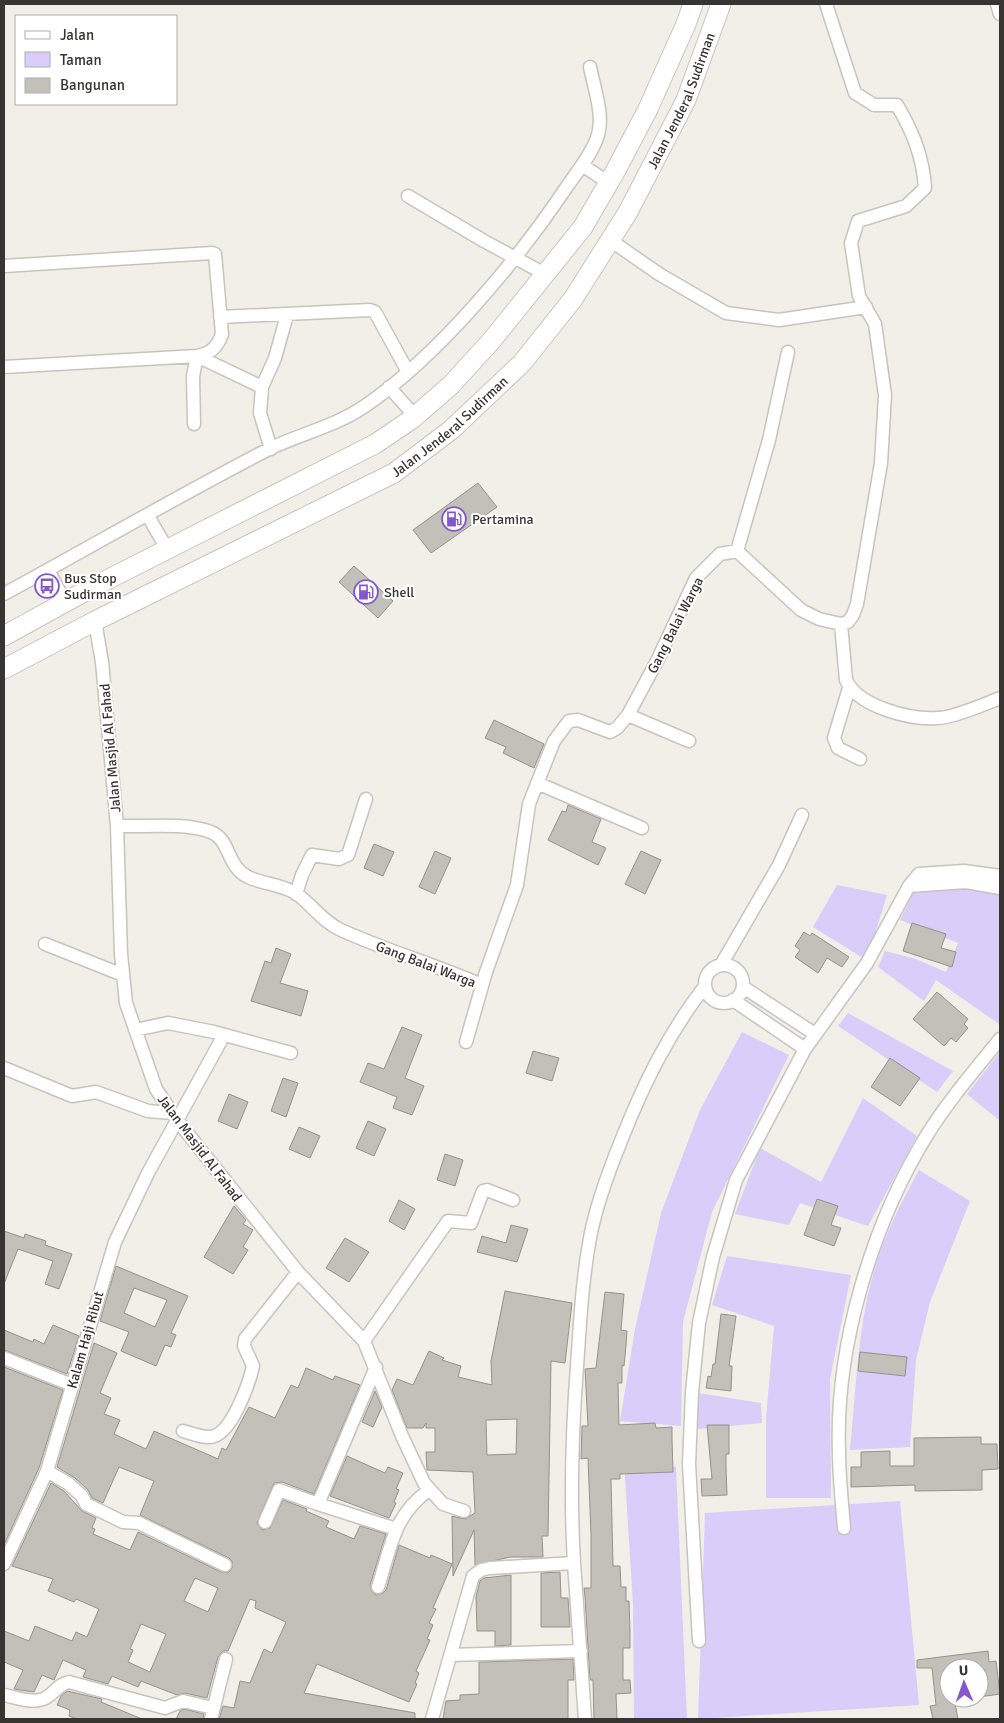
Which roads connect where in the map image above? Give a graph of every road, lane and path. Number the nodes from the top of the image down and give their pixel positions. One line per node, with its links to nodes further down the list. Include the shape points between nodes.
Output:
1 (692, 4): 8 (main road, Jalan Jenderal Sudirman, via 648,109)
2 (722, 4): 10 (main road, Jalan Jenderal Sudirman, via 686,100)
3 (826, 4): 14 (street, via 855,93 874,105 897,105 912,130 923,164 925,188 906,206 858,221 851,243 860,296)
4 (997, 4): 5 (street)
5 (1000, 14)
6 (590, 68): 7 (street, via 599,125 597,138)
7 (582, 165): 8 (street); 11 (street, via 549,214)
8 (609, 183): 13 (main road, Jalan Jenderal Sudirman, via 583,227)
9 (408, 196): 11 (street)
10 (610, 240): 14 (street, via 659,274 726,313 778,320); 32 (main road, Jalan Jenderal Sudirman, via 573,299 522,363 451,430 406,465)
11 (513, 258): 13 (street); 20 (street)
12 (4, 266): 16 (street, via 212,253 217,258)
13 (545, 274): 23 (main road, Jalan Jenderal Sudirman, via 451,385)
14 (866, 307): 33 (street, via 875,324 885,395 881,463 857,604 848,622)
15 (287, 315): 16 (street); 20 (street, via 375,312); 22 (street, via 275,358)
16 (220, 317): 18 (street, via 222,334 218,346)
17 (788, 352): 28 (street, via 769,440)
18 (197, 356): 19 (street); 22 (street); 24 (street, via 193,376)
19 (4, 367)
20 (408, 372): 21 (street)
21 (389, 386): 23 (street); 25 (street, via 348,416)
22 (262, 387): 25 (street, via 260,413)
23 (415, 416): 27 (main road, Jalan Jenderal Sudirman, via 375,444)
24 (194, 424)
25 (271, 448): 26 (street)
26 (148, 516): 27 (street); 29 (street)
27 (167, 549): 31 (main road, Jalan Jenderal Sudirman)
28 (738, 551): 33 (street, via 801,610 819,619); 38 (street, Gang Balai Warga, via 720,554 696,578 658,661)
29 (48, 570): 30 (street); 31 (street)
30 (4, 594)
31 (65, 602): 34 (main road, Jalan Jenderal Sudirman)
32 (95, 621): 35 (main road, Jalan Jenderal Sudirman); 44 (street, Jalan Masjid Al Fahad, via 102,662)
33 (841, 624): 36 (street, via 846,680)
34 (4, 636)
35 (4, 669)
36 (850, 688): 37 (street, via 874,705 902,715 939,718); 40 (street, via 834,738 838,748)
37 (1000, 698)
38 (628, 715): 39 (street); 41 (street, Gang Balai Warga, via 610,732 578,720 569,721 554,740)
39 (689, 741)
40 (860, 760)
41 (537, 783): 45 (street); 53 (street, Gang Balai Warga, via 529,804 517,884)
42 (366, 799): 49 (street, via 348,855 339,859 312,855)
43 (802, 816): 51 (street, via 779,865)
44 (116, 826): 49 (street, Gang Balai Warga, via 189,828 212,833 223,841 238,871); 52 (street, Jalan Masjid Al Fahad)
45 (642, 828)
46 (1000, 876): 47 (street, via 964,871 919,874)
47 (909, 886): 48 (street, via 966,882); 58 (street, via 867,963)
48 (1000, 888)
49 (296, 894): 53 (street, Gang Balai Warga, via 339,929)
50 (45, 944): 52 (street)
51 (721, 965): 54 (street, via 709,972); 55 (street, via 738,970)
52 (123, 974): 57 (street, Jalan Masjid Al Fahad, via 126,1003)
53 (482, 985): 61 (street)
54 (706, 986): 56 (street, via 715,1000 724,1003); 80 (street, via 690,1005 642,1087 608,1172 590,1238 573,1413 571,1514)
55 (743, 987): 56 (street); 58 (street)
56 (733, 1000): 62 (street)
57 (134, 1030): 59 (street, via 168,1023); 65 (street, Jalan Masjid Al Fahad, via 156,1089)
58 (815, 1034): 62 (street)
59 (224, 1035): 63 (street); 65 (street, Kalam Haji Ribut)
60 (1000, 1039): 78 (street, via 927,1135 894,1197 872,1251 857,1300 842,1383 838,1451)
61 (466, 1042)
62 (805, 1049): 84 (street, via 736,1180 713,1258 699,1323 689,1464)
63 (291, 1053)
64 (4, 1068): 65 (street, via 72,1096 96,1092)
65 (174, 1117): 67 (street, Jalan Masjid Al Fahad); 71 (street, Kalam Haji Ribut, via 115,1242)
66 (513, 1200): 68 (street, via 483,1191 471,1223 448,1220)
67 (298, 1272): 68 (street, Jalan Masjid Al Fahad); 72 (street, via 245,1339 244,1346 253,1366 229,1426 221,1434 210,1437)
68 (364, 1341): 70 (street, Jalan Masjid Al Fahad)
69 (4, 1358): 71 (street)
70 (376, 1367): 74 (street, Jalan Masjid Al Fahad, via 402,1436); 75 (street)
71 (72, 1385): 73 (street, Kalam Haji Ribut)
72 (183, 1431)
73 (47, 1471): 81 (street, Kalam Haji Ribut); 82 (street, via 69,1484 86,1504 123,1522 139,1523)
74 (429, 1490): 76 (street, Jalan Masjid Al Fahad, via 443,1504); 79 (street, via 404,1513)
75 (318, 1504): 77 (street, via 279,1490); 79 (street)
76 (464, 1511)
77 (265, 1522)
78 (844, 1528)
79 (396, 1530): 83 (street)
80 (574, 1563): 85 (street); 86 (street, via 481,1570 473,1576)
81 (4, 1564)
82 (225, 1564)
83 (378, 1587)
84 (699, 1641)
85 (581, 1651): 86 (street); 91 (street)
86 (450, 1655): 90 (street)
87 (226, 1659): 89 (street)
88 (4, 1695): 89 (street, via 38,1701 69,1682 165,1708 183,1701)
89 (212, 1713)
90 (432, 1719)
91 (584, 1719)

